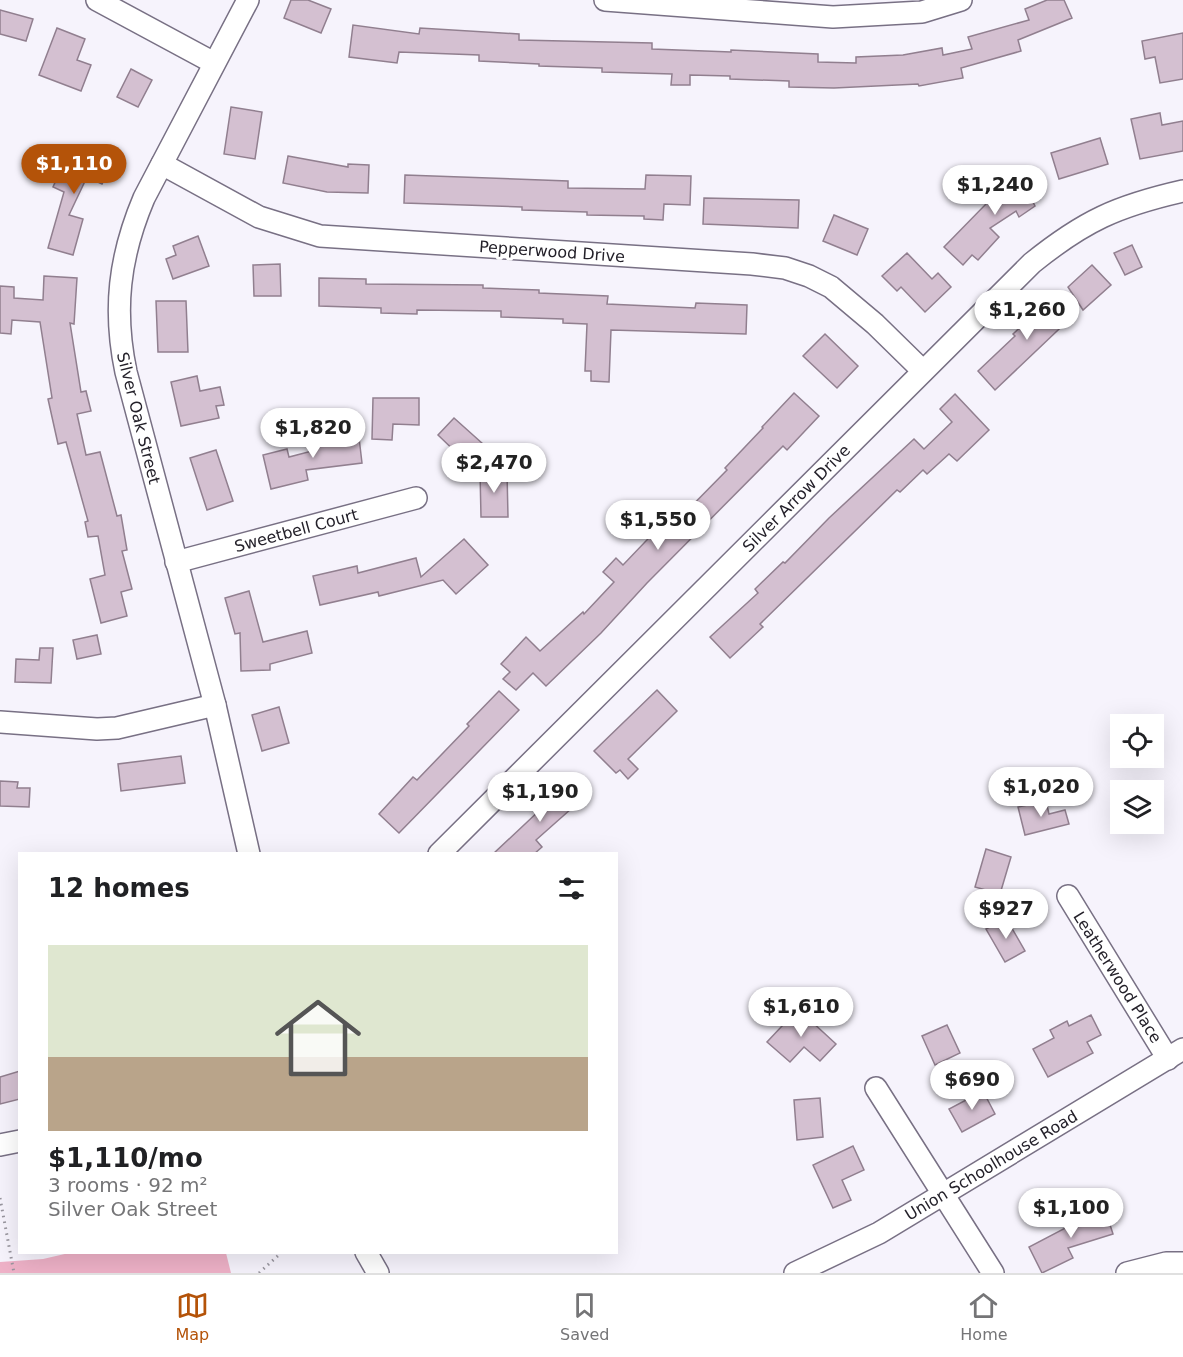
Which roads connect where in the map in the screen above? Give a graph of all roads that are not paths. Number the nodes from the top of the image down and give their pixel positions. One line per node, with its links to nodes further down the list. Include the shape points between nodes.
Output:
1 (97, 0): 6 (street)
2 (248, 0): 6 (street, Silver Oak Street)
3 (605, 0): 5 (street, via 833,17)
4 (961, 0): 5 (street, via 922,12)
5 (871, 8)
6 (214, 63): 7 (street, Silver Oak Street)
7 (162, 164): 9 (street, Pepperwood Drive, via 259,217 320,236 785,268 831,287); 11 (street, Silver Oak Street, via 127,244 118,319 126,372)
8 (1183, 191): 9 (street, Silver Arrow Drive, via 1113,211 1060,240)
9 (923, 371): 15 (street, Silver Arrow Drive)
10 (416, 498): 11 (street, Sweetbell Court)
11 (176, 562): 12 (street, Silver Oak Street)
12 (214, 705): 13 (street, via 117,728); 14 (street, Silver Oak Street)
13 (0, 722)
14 (249, 852)
15 (441, 852)
16 (1068, 896): 17 (street, Leatherwood Place)
17 (1175, 1054): 21 (street, Union Schoolhouse Road)
18 (876, 1088): 21 (street)
19 (18, 1141): 20 (street)
20 (0, 1145)
21 (945, 1194): 25 (street, Union Schoolhouse Road, via 879,1233); 26 (street)
22 (367, 1254): 24 (street)
23 (1183, 1263): 27 (street)
24 (378, 1273)
25 (795, 1273)
26 (993, 1273)
27 (1127, 1273)

